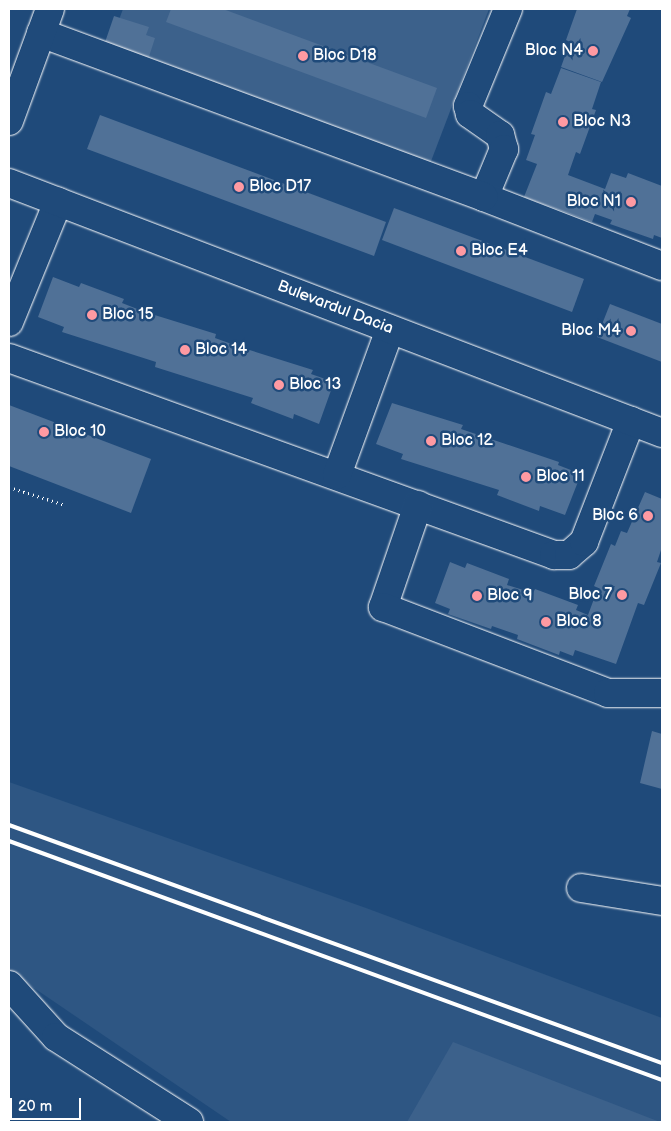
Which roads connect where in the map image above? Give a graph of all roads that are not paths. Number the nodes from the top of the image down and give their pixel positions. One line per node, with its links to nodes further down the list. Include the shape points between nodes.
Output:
1 (508, 9): 5 (main road, via 468,106 470,114 500,136 504,149)
2 (45, 21): 3 (main road); 5 (main road)
3 (9, 121)
4 (9, 183): 6 (main road, Bulevardul Dacia)
5 (484, 197): 7 (main road)
6 (58, 202): 8 (main road); 9 (main road, Bulevardul Dacia)
7 (662, 265)
8 (9, 322)
9 (390, 329): 11 (main road, Bulevardul Dacia); 13 (main road)
10 (9, 358): 13 (main road)
11 (631, 421): 12 (main road, Bulevardul Dacia); 14 (main road, via 584,542 569,555 554,554)
12 (662, 433)
13 (337, 475): 14 (main road)
14 (418, 505): 15 (main road, via 383,606 608,693)
15 (662, 693)
16 (582, 888): 17 (main road)
17 (662, 901)
18 (9, 985): 19 (main road, via 56,1037)
19 (189, 1122)

